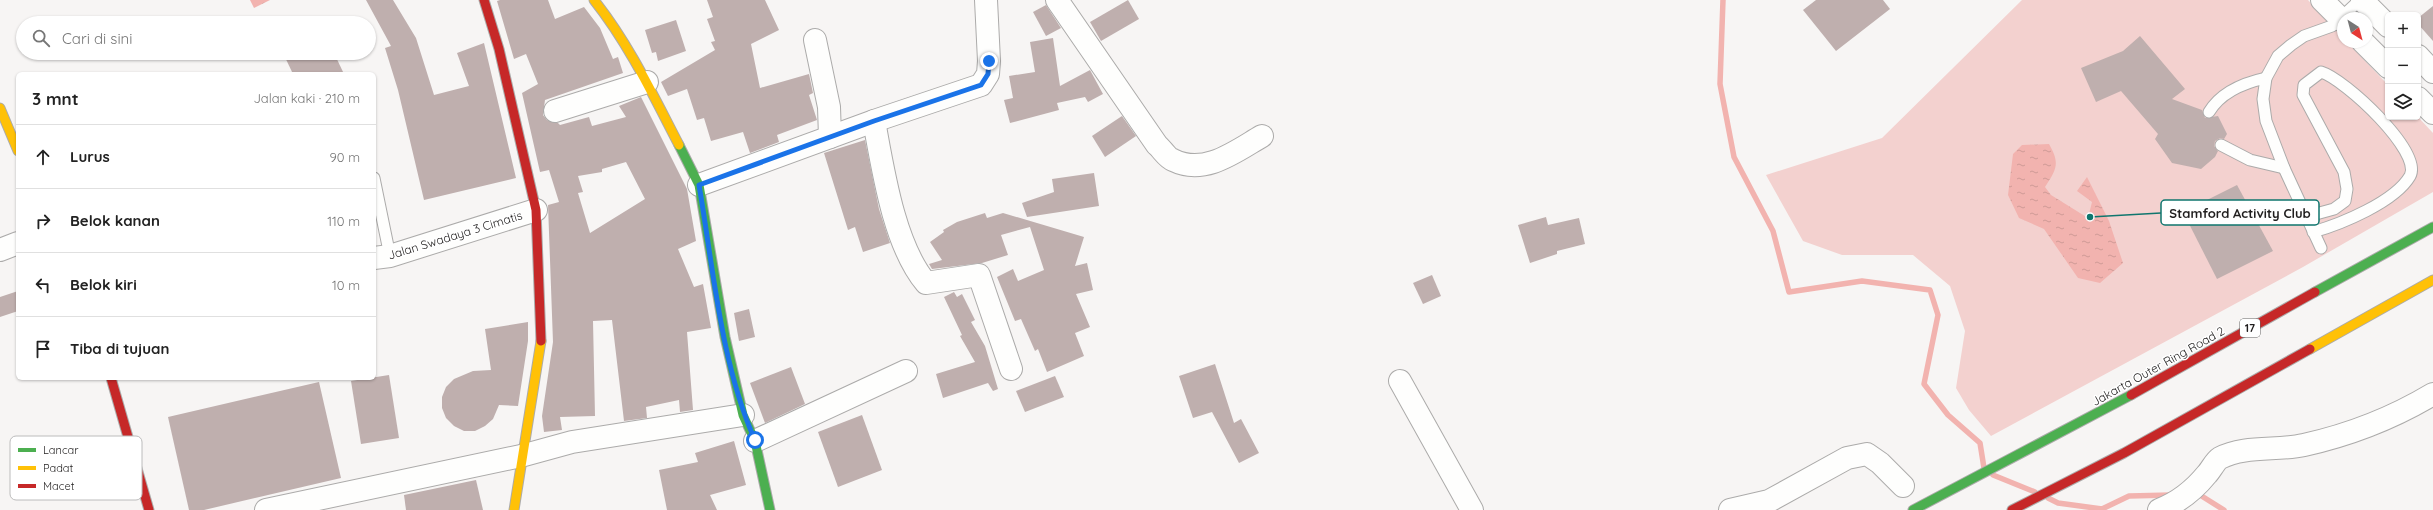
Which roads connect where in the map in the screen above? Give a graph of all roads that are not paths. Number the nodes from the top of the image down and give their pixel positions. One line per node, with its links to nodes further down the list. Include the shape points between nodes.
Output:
1 (484, 0): 31 (main road, via 499,49)
2 (594, 0): 17 (main road, via 612,22)
3 (986, 0): 23 (street, via 989,61 988,74 981,85)
4 (1057, 0): 24 (street, via 1157,145 1172,160 1194,166 1218,162)
5 (2322, 0): 8 (street)
6 (2361, 0): 7 (lane); 10 (street)
7 (2350, 12)
8 (2337, 15)
9 (2337, 23): 16 (lane, via 2304,36 2291,45 2278,56)
10 (2385, 23)
11 (815, 40): 25 (street, via 829,107)
12 (2369, 48): 14 (street)
13 (2421, 59): 15 (street)
14 (2385, 64)
15 (2433, 72)
16 (2266, 78): 21 (lane, via 2235,88 2218,100); 28 (lane, via 2263,99 2266,121)
17 (647, 82): 20 (street); 29 (main road)
18 (2421, 101): 22 (street)
19 (0, 108): 26 (main road)
20 (555, 111)
21 (2208, 112)
22 (2433, 113)
23 (874, 121): 25 (street); 40 (street, via 889,201 915,270 926,283 978,274)
24 (1262, 136)
25 (830, 137): 29 (street)
26 (16, 145)
27 (2221, 145): 28 (lane, via 2250,160)
28 (2284, 168): 32 (lane)
29 (699, 185): 45 (main road, via 725,337)
30 (376, 202): 38 (lane)
31 (536, 210): 38 (street, Jalan Swadaya 3 Cimatis); 48 (main road, via 541,342)
32 (2305, 217): 34 (lane); 34 (lane, via 2334,209 2344,201 2347,189 2344,172 2303,95 2304,85 2321,72 2331,75 2370,106 2411,164 2411,175 2403,186 2372,207 2343,223)
33 (2433, 227): 57 (main road, Jakarta Outer Ring Road 2 / 17, via 2068,430)
34 (2313, 232): 36 (lane)
35 (16, 244): 37 (street)
36 (2321, 248)
37 (0, 250)
38 (382, 257)
39 (2433, 280): 58 (main road, via 2124,453)
40 (1011, 369)
41 (906, 371): 47 (street)
42 (112, 380): 46 (main road)
43 (1400, 381): 55 (street)
44 (2433, 394): 59 (street, via 2405,411 2348,433 2303,445 2237,453 2219,458 2185,495)
45 (743, 415): 47 (main road); 48 (street, via 572,442)
46 (128, 436)
47 (755, 440): 54 (main road)
48 (521, 456): 52 (street); 53 (main road, via 518,495)
49 (142, 486): 51 (main road)
50 (1903, 486): 56 (street, via 1867,454 1847,458 1769,501)
51 (149, 510)
52 (266, 510)
53 (514, 510)
54 (770, 510)
55 (1472, 510)
56 (1730, 510)
57 (1913, 510)
58 (2012, 510)
59 (2159, 510)

